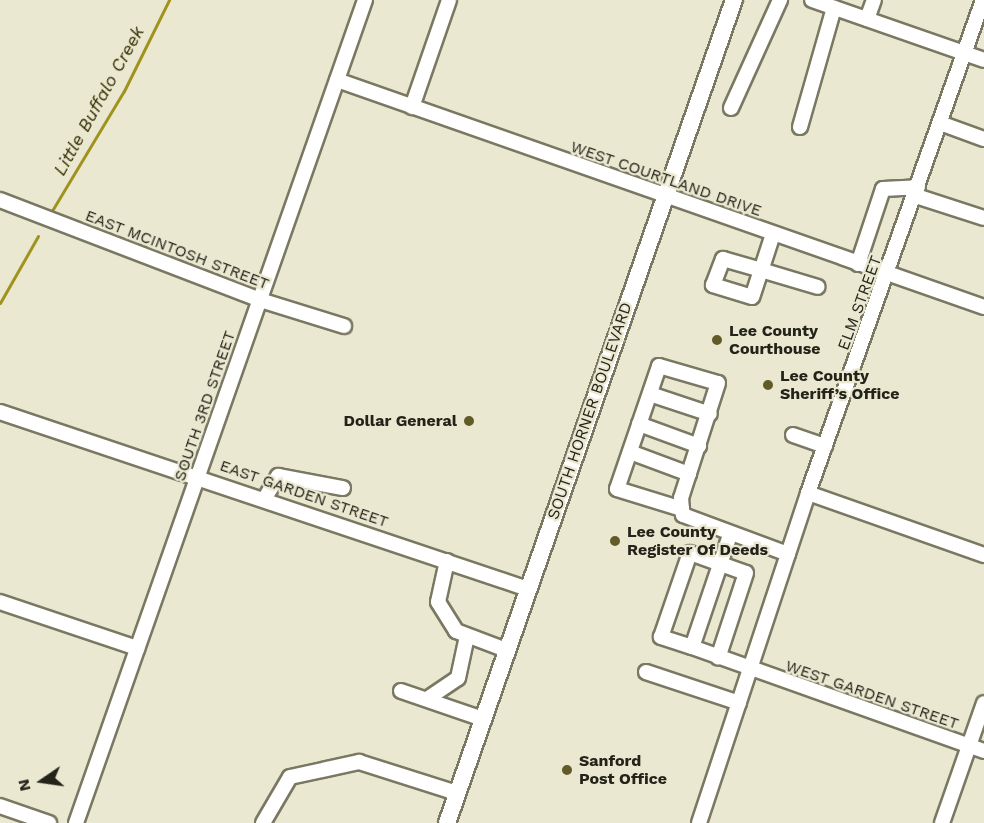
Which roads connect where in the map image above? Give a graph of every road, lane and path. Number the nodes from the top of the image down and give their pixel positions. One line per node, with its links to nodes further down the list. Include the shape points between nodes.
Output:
1 (365, 0): 12 (street, SOUTH 3RD STREET)
2 (449, 0): 13 (street)
3 (734, 0): 19 (main road, SOUTH HORNER BOULEVARD)
4 (780, 0): 14 (street)
5 (812, 0): 8 (street)
6 (874, 0): 9 (street)
7 (983, 0): 10 (street, ELM STREET)
8 (834, 8): 9 (street); 16 (street)
9 (867, 19): 10 (street)
10 (965, 53): 11 (street); 15 (street, ELM STREET)
11 (984, 60)
12 (337, 80): 13 (street, WEST COURTLAND DRIVE); 26 (street, SOUTH 3RD STREET)
13 (412, 107): 19 (street, WEST COURTLAND DRIVE)
14 (731, 108)
15 (940, 123): 17 (street); 18 (street, ELM STREET)
16 (800, 127)
17 (984, 139)
18 (917, 191): 21 (street); 23 (street, via 883,189); 24 (street, ELM STREET)
19 (665, 196): 22 (street, WEST COURTLAND DRIVE); 48 (main road, SOUTH HORNER BOULEVARD)
20 (0, 200): 26 (street, EAST MCINTOSH STREET)
21 (984, 219)
22 (773, 234): 23 (street, WEST COURTLAND DRIVE); 25 (street, via 761,270)
23 (858, 264): 24 (street, WEST COURTLAND DRIVE)
24 (888, 274): 27 (street, WEST COURTLAND DRIVE); 35 (street, ELM STREET)
25 (818, 287)
26 (260, 300): 28 (street, EAST MCINTOSH STREET); 38 (street, SOUTH 3RD STREET)
27 (984, 307)
28 (344, 326)
29 (650, 394): 31 (street); 31 (street, via 659,366 718,383); 32 (street)
30 (0, 412): 38 (street, EAST GARDEN STREET)
31 (710, 414): 34 (street)
32 (639, 424): 34 (street); 36 (street)
33 (793, 435): 35 (street)
34 (699, 446): 37 (street)
35 (825, 446): 40 (street, ELM STREET)
36 (630, 452): 37 (street); 42 (street, via 617,489)
37 (689, 474): 42 (street)
38 (198, 475): 41 (street, EAST GARDEN STREET); 52 (street, SOUTH 3RD STREET)
39 (343, 489): 41 (street, via 278,477)
40 (808, 493): 44 (street, ELM STREET); 45 (street)
41 (265, 498): 46 (street, EAST GARDEN STREET)
42 (682, 509): 43 (street, via 692,522)
43 (730, 535): 44 (street); 47 (street)
44 (788, 554): 55 (street, ELM STREET)
45 (984, 555)
46 (447, 561): 48 (street, EAST GARDEN STREET); 50 (street, via 438,602 456,631)
47 (720, 564): 51 (street); 51 (street, WEST GARDEN STREET, via 690,553 661,637); 54 (street, via 746,573)
48 (528, 589): 53 (main road, SOUTH HORNER BOULEVARD)
49 (0, 602): 52 (street)
50 (467, 636): 53 (street); 58 (street, via 458,678)
51 (692, 647): 54 (street, WEST GARDEN STREET)
52 (137, 648): 67 (street, SOUTH 3RD STREET)
53 (506, 650): 61 (main road, SOUTH HORNER BOULEVARD)
54 (718, 658): 55 (street, WEST GARDEN STREET)
55 (749, 670): 59 (street, ELM STREET); 62 (street, WEST GARDEN STREET)
56 (646, 672): 59 (street)
57 (401, 691): 58 (street)
58 (427, 699): 61 (street)
59 (738, 703): 70 (street, ELM STREET)
60 (984, 703): 62 (street)
61 (483, 718): 64 (main road, SOUTH HORNER BOULEVARD)
62 (969, 745): 63 (street, WEST GARDEN STREET); 71 (street)
63 (984, 751)
64 (457, 793): 68 (street, via 359,762 290,777); 69 (main road, SOUTH HORNER BOULEVARD)
65 (0, 806): 66 (street)
66 (49, 823)
67 (76, 823)
68 (263, 823)
69 (447, 823)
70 (699, 823)
71 (942, 823)

